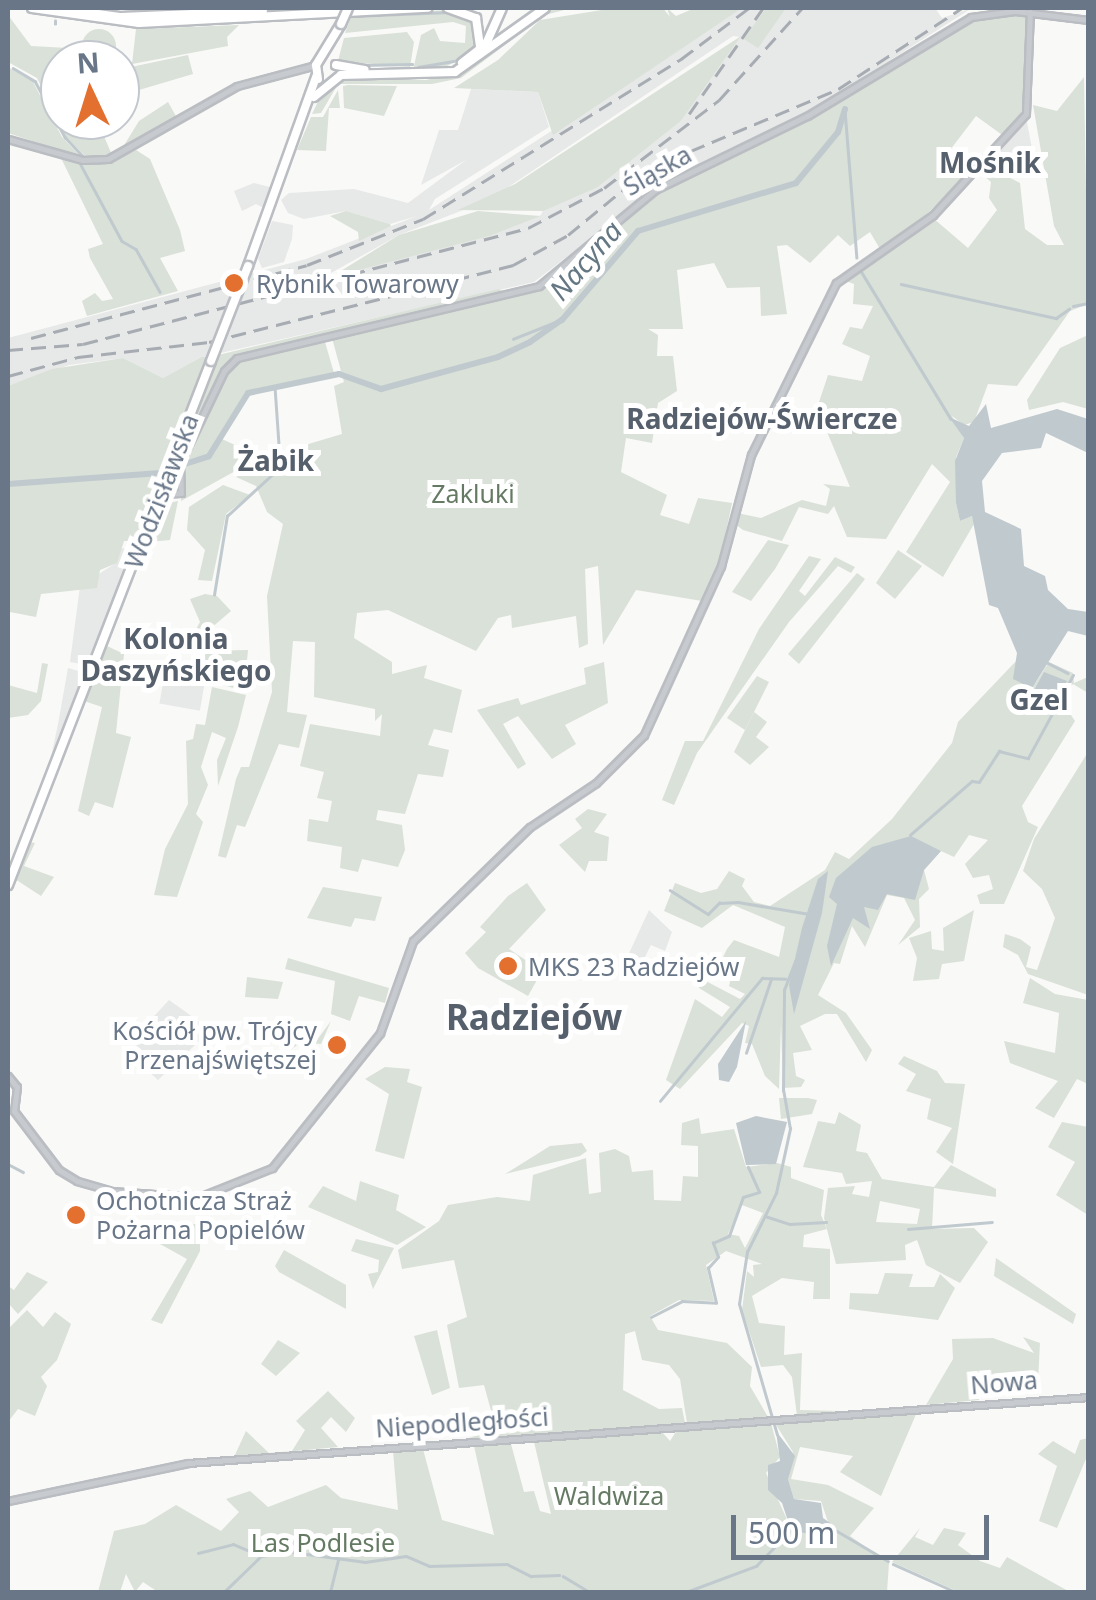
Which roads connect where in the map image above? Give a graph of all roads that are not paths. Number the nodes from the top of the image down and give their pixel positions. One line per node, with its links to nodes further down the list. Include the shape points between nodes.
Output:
1 (32, 8): 5 (main road, via 138,23)
2 (55, 8): 3 (main road, via 136,17)
3 (338, 8)
4 (348, 8): 12 (main road, bridge)
5 (428, 8)
6 (448, 8): 11 (main road, via 479,21)
7 (545, 8): 11 (main road)
8 (503, 12): 11 (main road)
9 (1030, 12): 10 (street, Śląska); 16 (street, Śląska, via 966,20 812,114 669,182 534,288 237,358 180,462 180,494); 18 (street, via 1026,116 933,215 836,283 752,452 722,566 643,736 593,785 530,827 413,941 379,1034 270,1170 200,1197 111,1191 66,1176 14,1112 17,1087)
10 (1088, 20)
11 (482, 51): 12 (main road, via 432,72); 14 (main road, via 439,77)
12 (332, 62): 13 (main road); 14 (main road)
13 (318, 74): 14 (main road); 15 (street, via 297,67 231,89 108,159 82,160); 16 (main road, Wodzisławska, bridge)
14 (336, 76)
15 (8, 139)
16 (162, 497): 17 (main road, Wodzisławska)
17 (8, 885)
18 (8, 1076)
19 (1088, 1397): 20 (street, Nowa)
20 (923, 1409): 21 (street, Niepodległości, via 188,1463)
21 (8, 1501)

